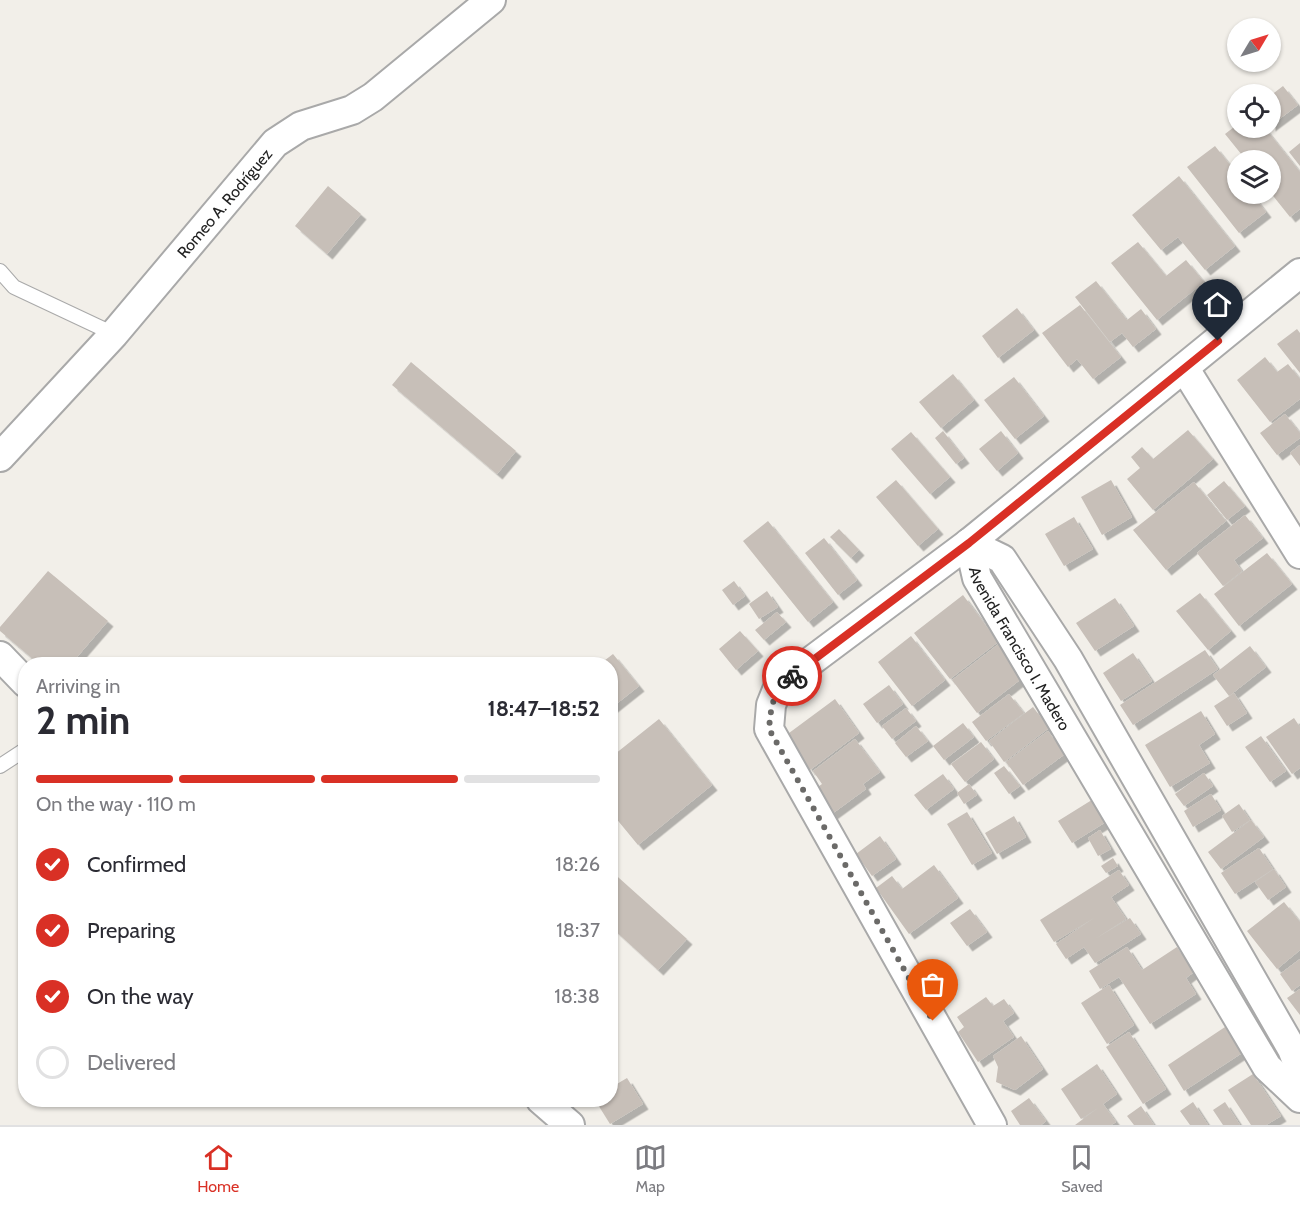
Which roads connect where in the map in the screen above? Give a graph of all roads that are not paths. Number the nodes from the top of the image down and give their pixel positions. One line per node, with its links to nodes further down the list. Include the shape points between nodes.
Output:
1 (491, 0): 4 (street, Romeo A. Rodríguez, via 373,98 352,110 301,126 275,143)
2 (0, 271): 4 (lane, via 14,287)
3 (1300, 273): 5 (street)
4 (114, 334): 6 (street, Romeo A. Rodríguez)
5 (1185, 369): 7 (street); 8 (street)
6 (0, 457)
7 (969, 543): 13 (street, Avenida Francisco I. Madero, via 1002,560 1068,659); 14 (street, Avenida Francisco I. Madero, via 977,578 1267,1067); 17 (street, via 779,685 771,705 769,729)
8 (1300, 554)
9 (0, 656): 10 (street)
10 (18, 675)
11 (18, 754): 12 (lane)
12 (0, 766)
13 (1300, 1069)
14 (1300, 1098)
15 (549, 1107): 16 (street)
16 (570, 1125)
17 (992, 1125)

